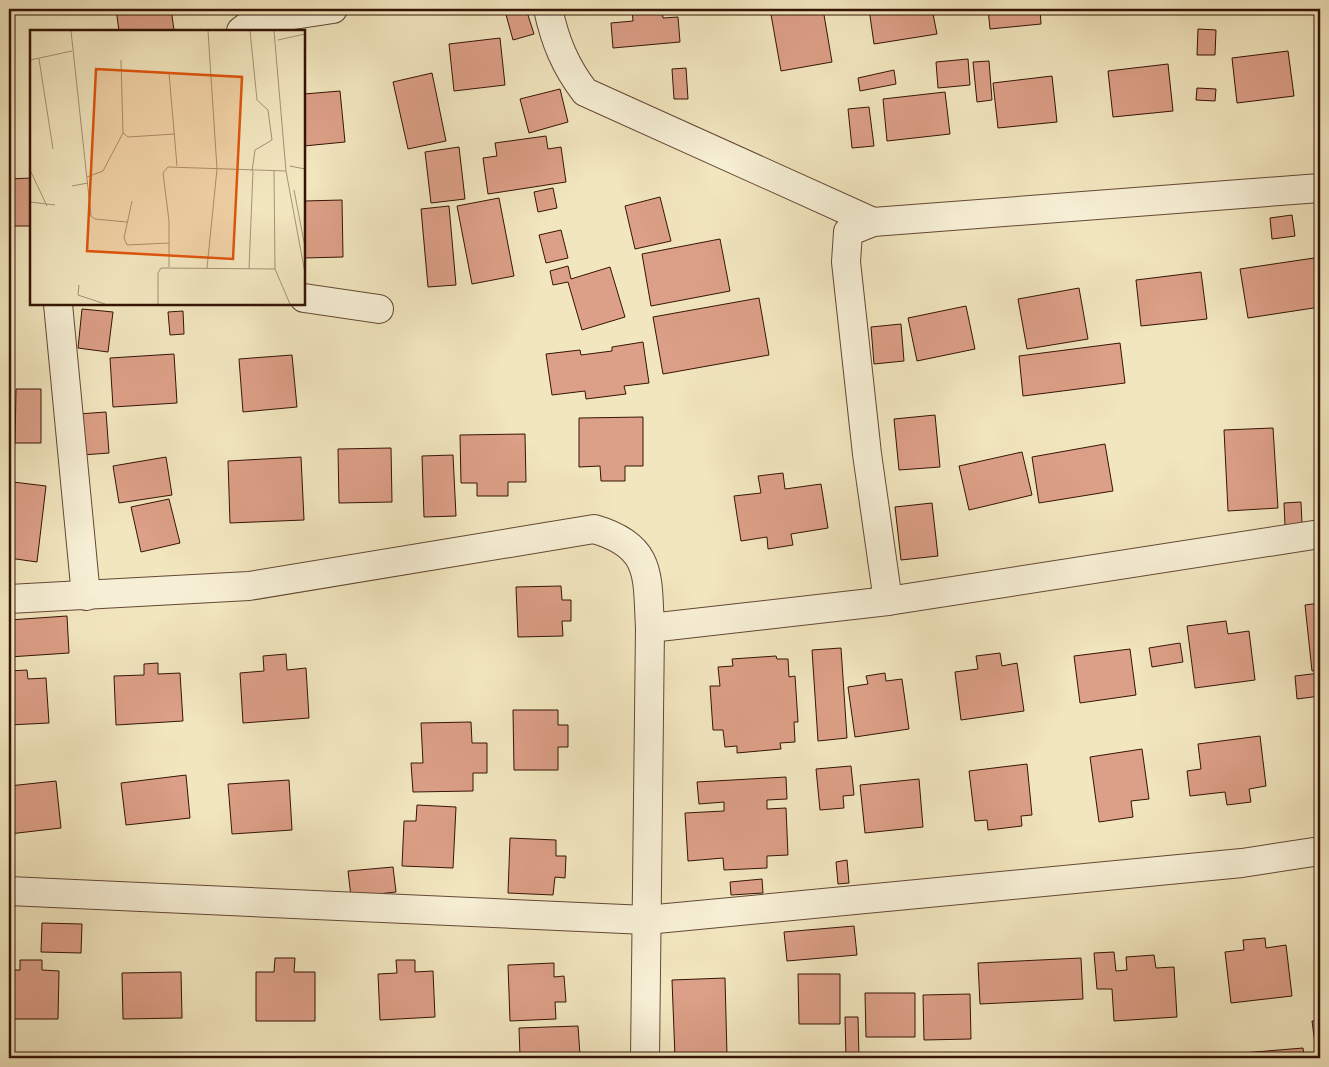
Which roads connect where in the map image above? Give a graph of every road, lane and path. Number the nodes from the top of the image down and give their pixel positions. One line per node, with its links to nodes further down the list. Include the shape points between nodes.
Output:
1 (333, 9): 3 (street, via 254,21)
2 (548, 9): 5 (street, via 554,39 569,70 586,92)
3 (242, 30)
4 (1320, 188): 5 (street)
5 (873, 222): 12 (street, via 848,232 846,262 867,454)
6 (305, 298): 8 (street)
7 (58, 305): 10 (street)
8 (379, 309)
9 (1320, 534): 12 (street)
10 (86, 596): 11 (street); 13 (street, via 249,586 594,529 621,539 641,558 647,575)
11 (9, 599)
12 (888, 601): 13 (street)
13 (650, 628): 16 (street)
14 (1320, 851): 16 (street, via 1242,863)
15 (9, 891): 16 (street)
16 (646, 920): 17 (street)
17 (645, 1058)

